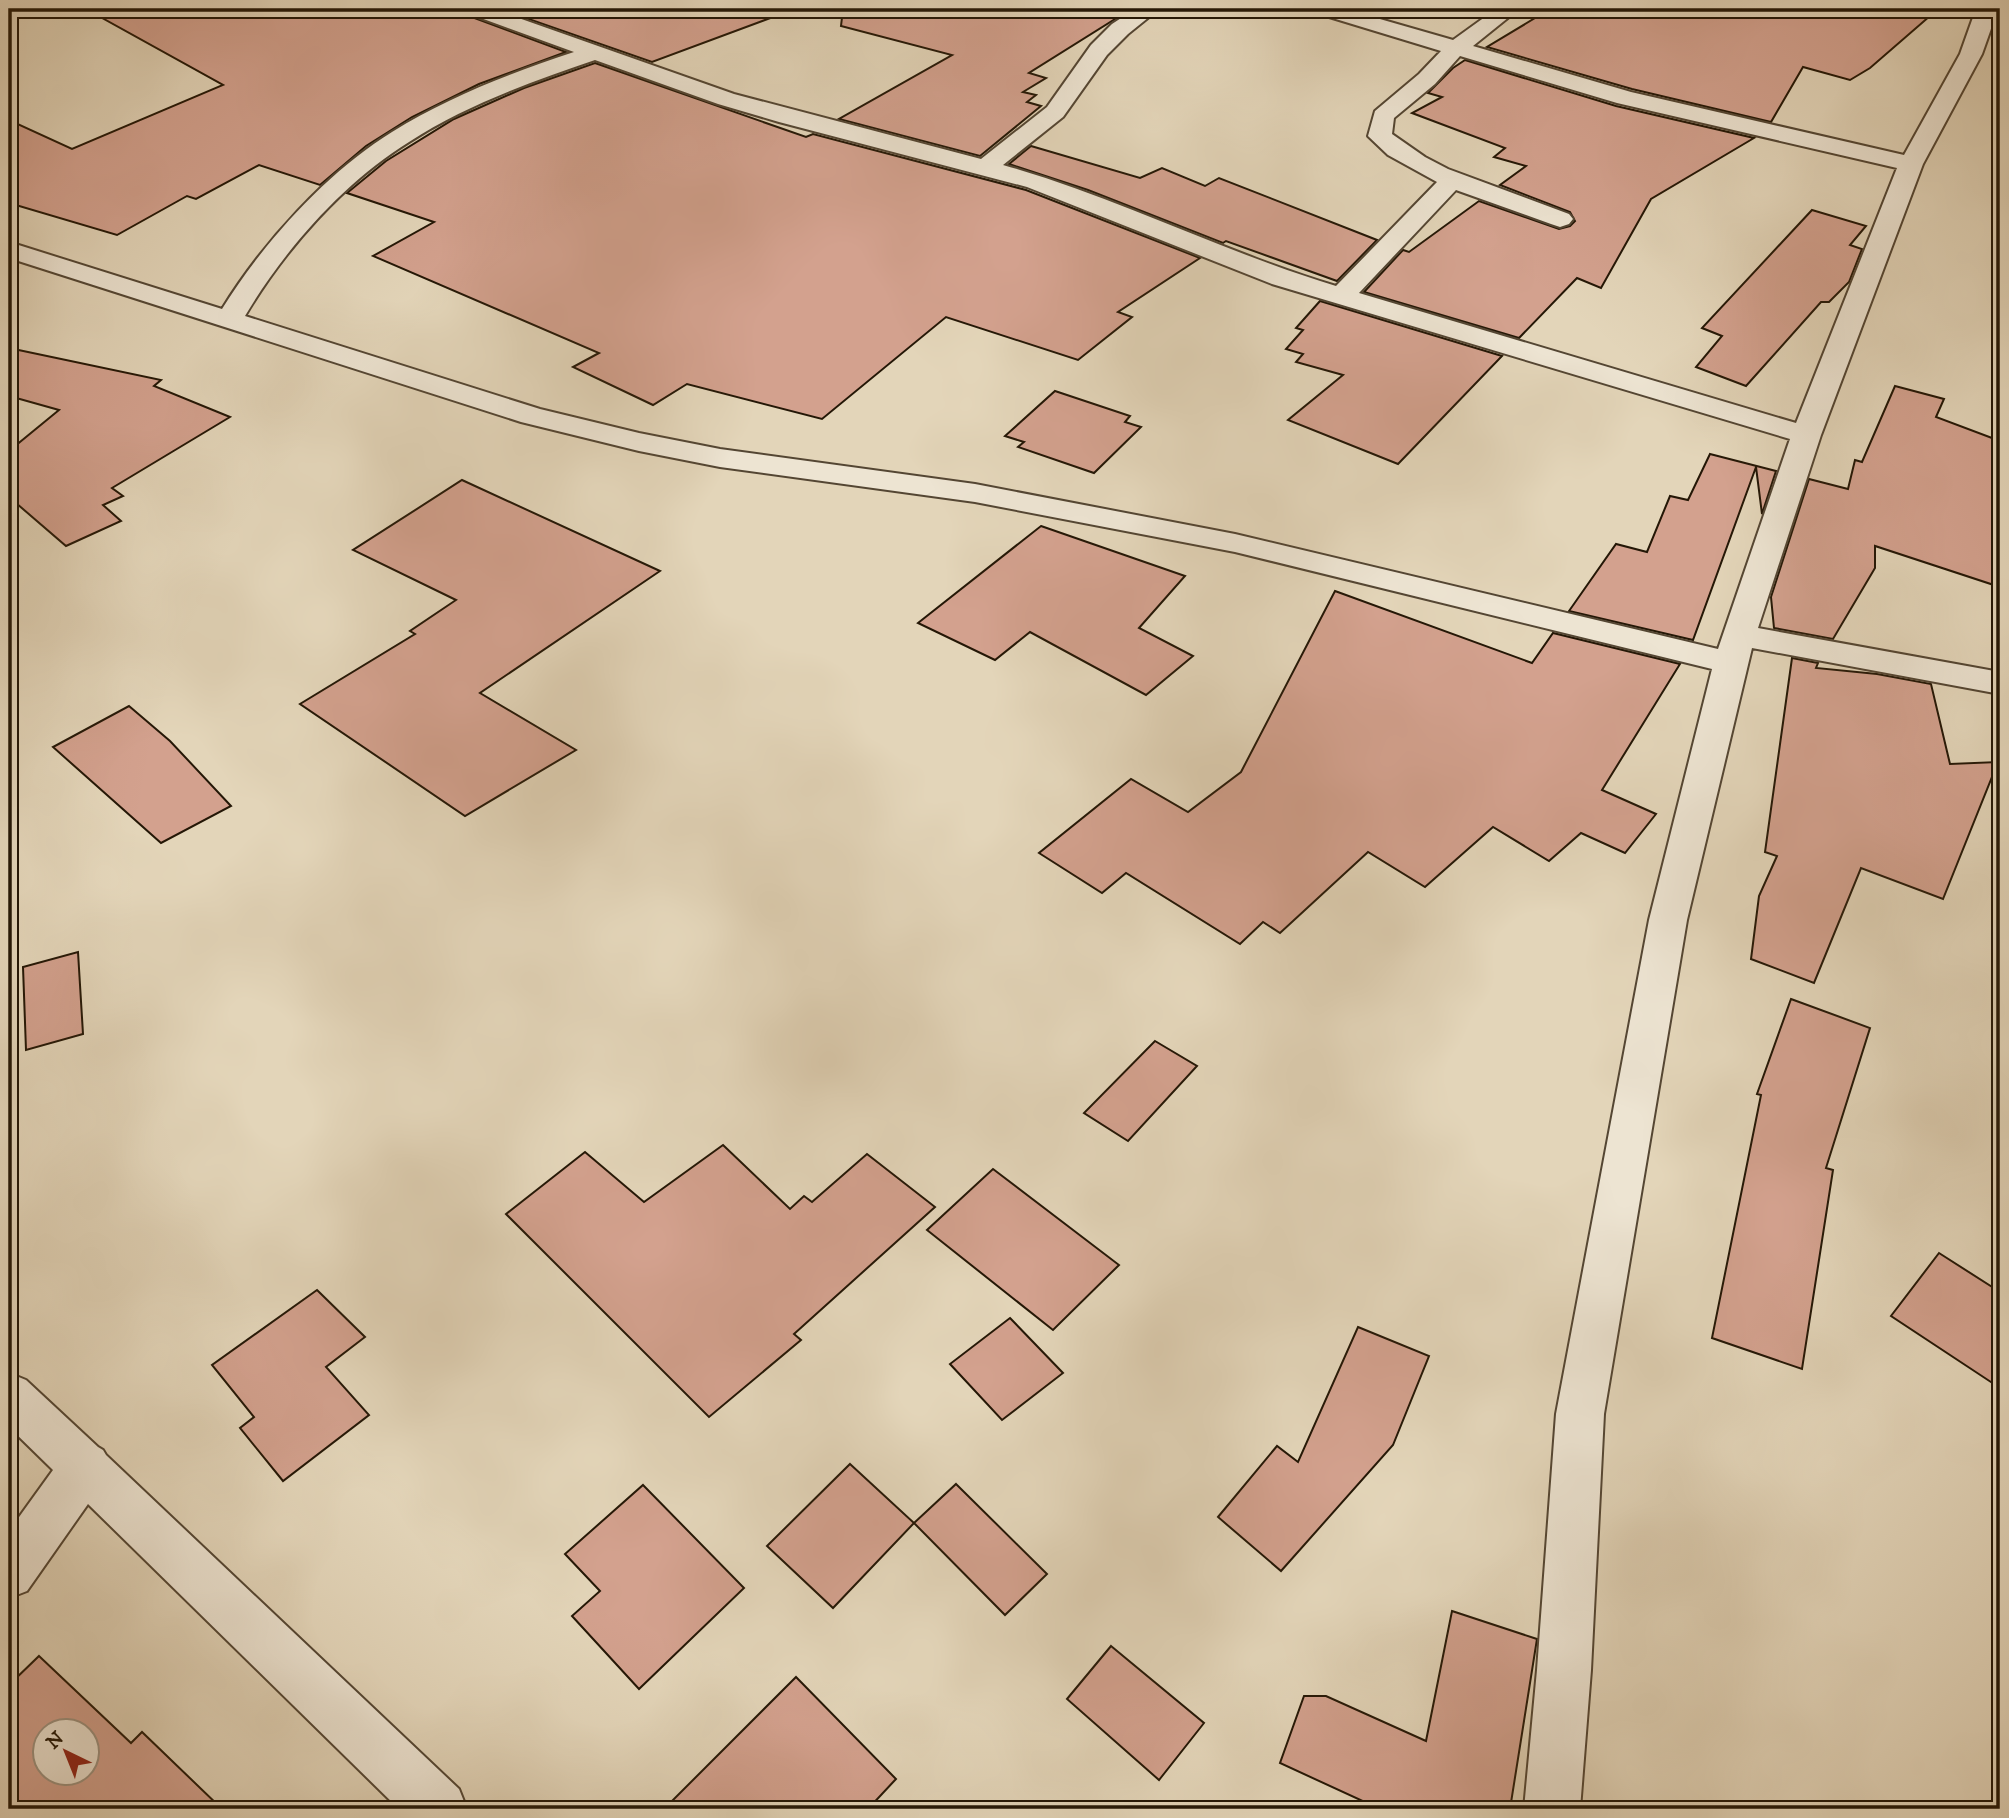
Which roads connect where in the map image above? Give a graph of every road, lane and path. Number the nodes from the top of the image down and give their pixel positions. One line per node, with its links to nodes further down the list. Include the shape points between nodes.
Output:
1 (474, 9): 7 (street)
2 (1149, 9): 9 (street, via 1119,29 1099,50 1055,112)
3 (1323, 9): 6 (street)
4 (1509, 9): 6 (street)
5 (1987, 9): 8 (street, via 1981,56)
6 (1455, 49): 8 (street, via 1625,98); 10 (street, via 1383,116 1380,136 1413,160)
7 (596, 51): 9 (street, via 788,117); 14 (street, via 500,87 398,138 309,219 260,272)
8 (1910, 164): 15 (street)
9 (986, 167): 13 (street, via 1036,182 1236,262)
10 (1454, 178): 11 (street); 13 (street)
11 (1560, 219)
12 (9, 250): 14 (street)
13 (1342, 295): 15 (street)
14 (229, 320): 16 (street, via 531,416 639,442 720,458 975,493 1236,543)
15 (1806, 435): 16 (street)
16 (1734, 649): 17 (street); 22 (street, via 1668,919 1580,1415)
17 (2000, 683)
18 (9, 1395): 19 (street)
19 (86, 1466): 20 (street); 21 (street)
20 (9, 1573)
21 (439, 1809)
22 (1552, 1809)

